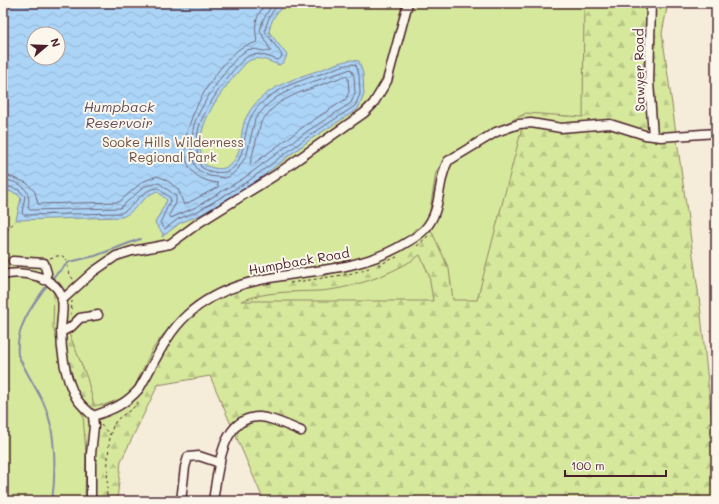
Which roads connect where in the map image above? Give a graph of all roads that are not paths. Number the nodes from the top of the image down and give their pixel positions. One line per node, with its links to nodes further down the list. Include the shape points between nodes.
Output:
1 (408, 3): 8 (street, via 387,81 374,104 364,113 170,244 116,256)
2 (651, 3): 4 (street, Sawyer Road, via 649,82)
3 (716, 133): 4 (street, Humpback Road)
4 (653, 136): 11 (street, Humpback Road, via 610,124 561,128 531,123 508,127 448,161 444,169 436,212 425,229 408,242 391,251 342,268 257,280 212,296 175,327 132,397 113,410)
5 (13, 261): 7 (street, via 44,263 47,273)
6 (3, 275): 7 (street, via 39,277)
7 (44, 280): 8 (street, via 55,285)
8 (62, 300): 10 (street)
9 (98, 315): 10 (street, via 80,318)
10 (61, 332): 11 (street, via 65,363 75,395)
11 (93, 416): 14 (street)
12 (301, 431): 13 (street, via 268,418 250,418 240,422 228,434)
13 (220, 463): 15 (street, via 198,456 188,457); 16 (street)
14 (91, 501)
15 (181, 501)
16 (213, 501)

